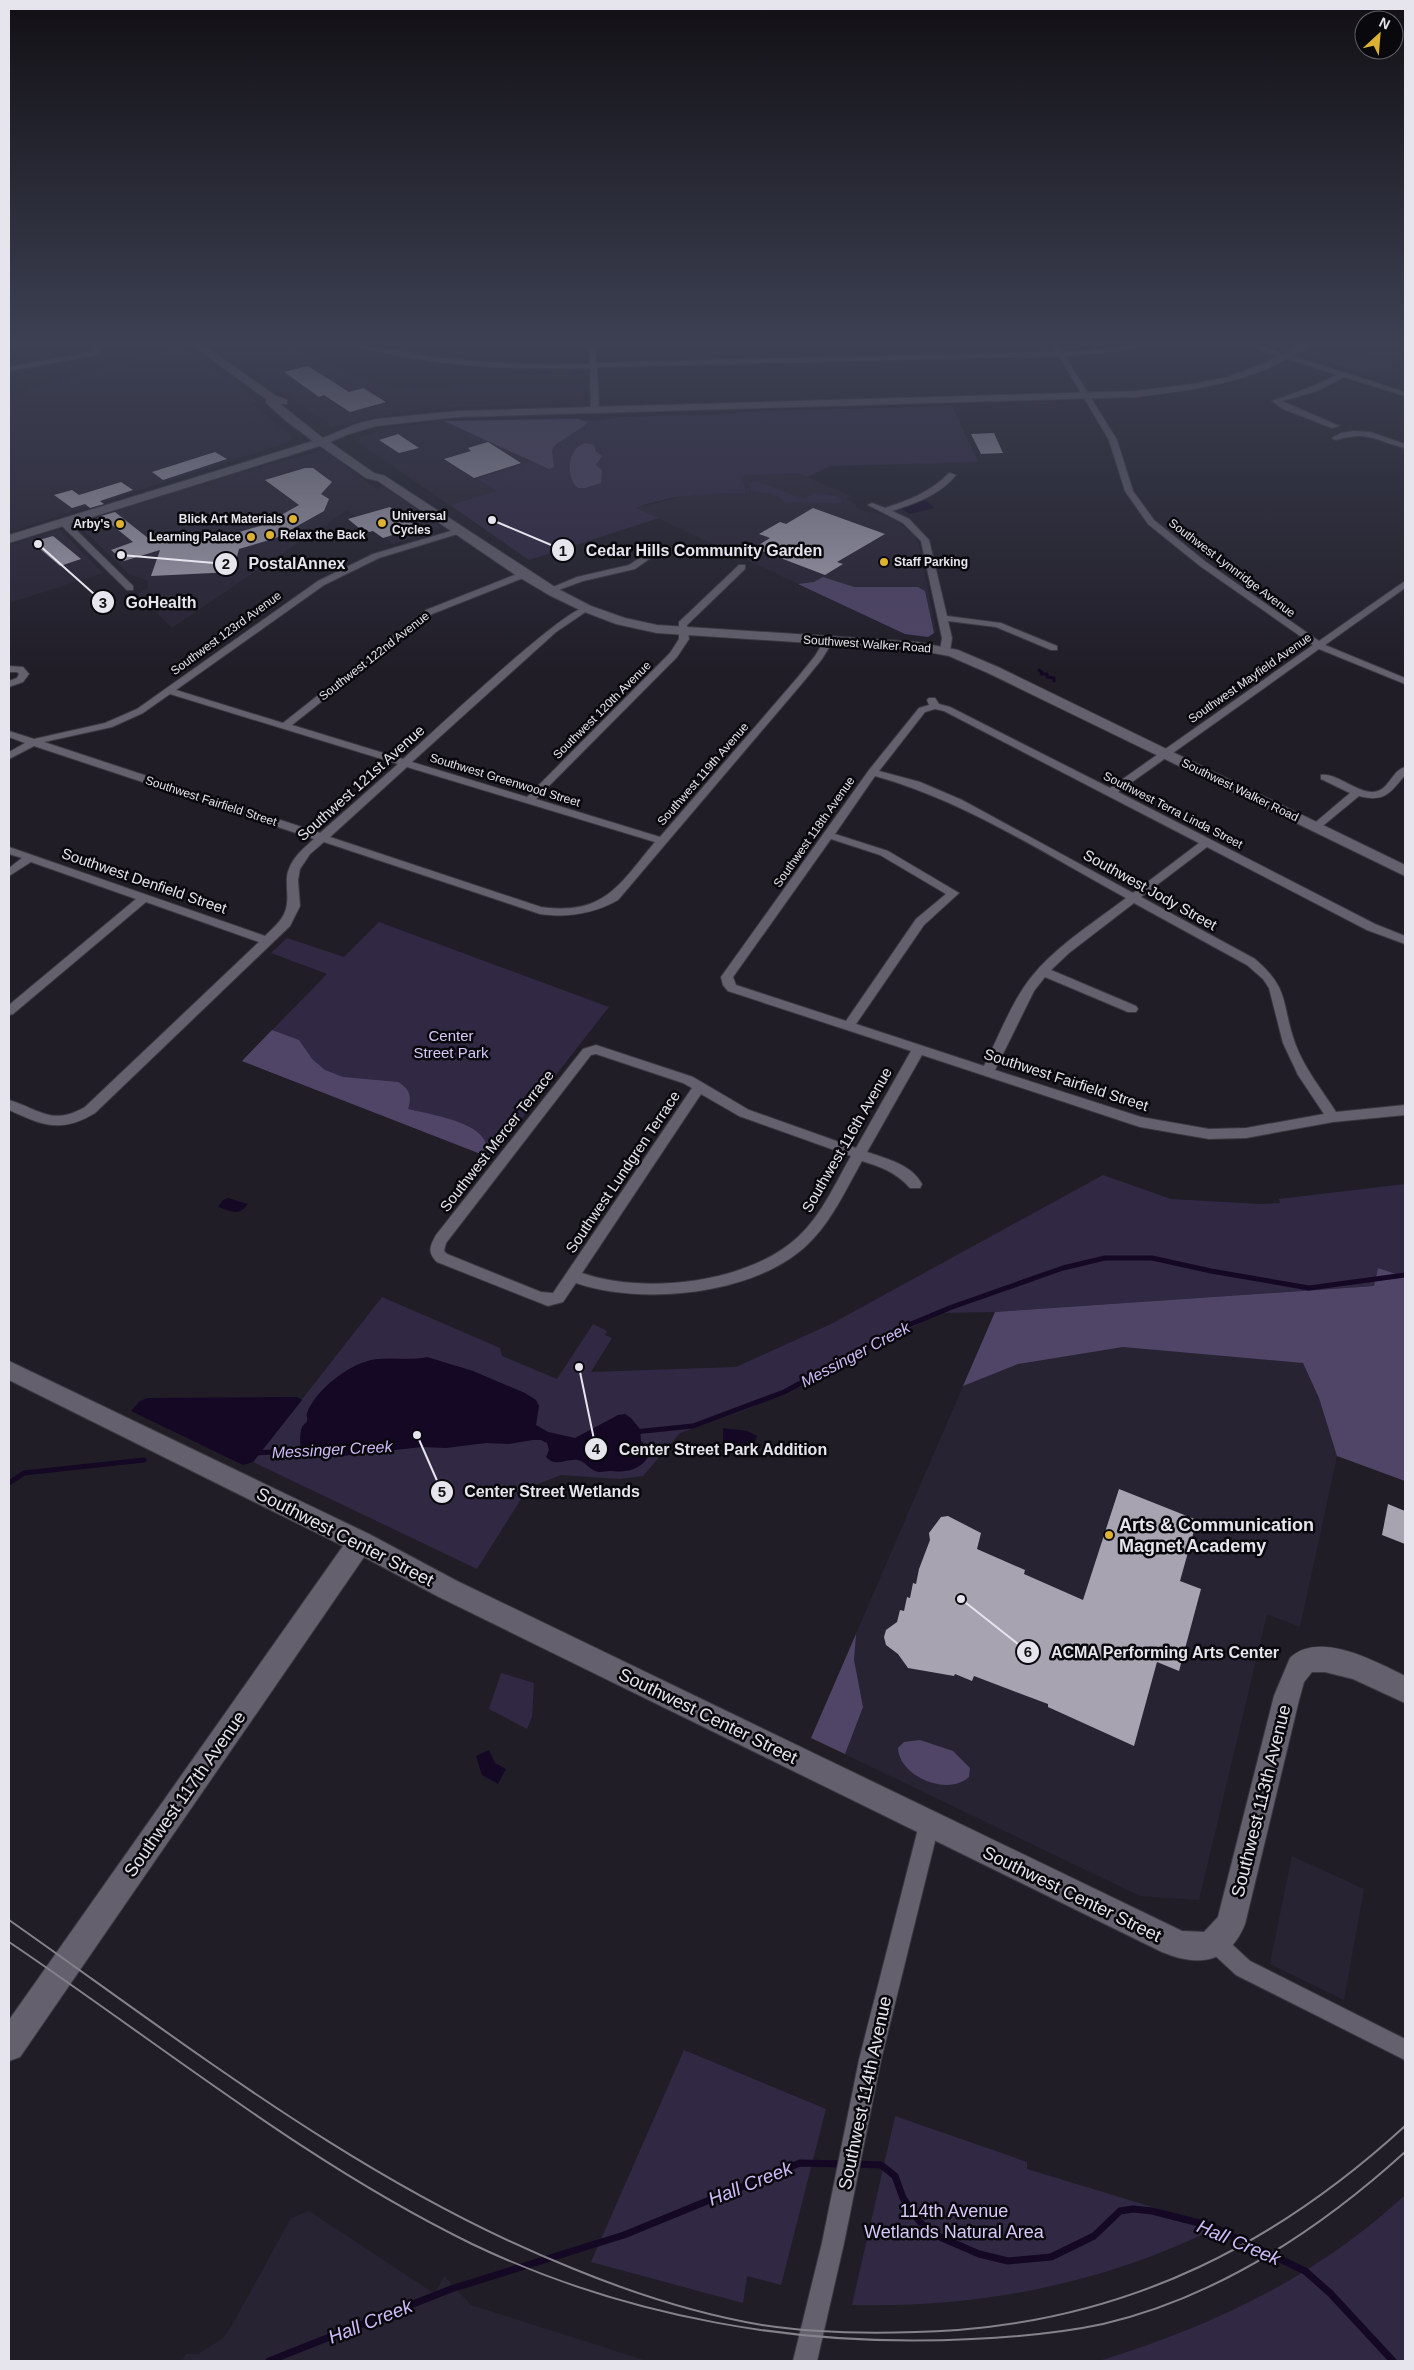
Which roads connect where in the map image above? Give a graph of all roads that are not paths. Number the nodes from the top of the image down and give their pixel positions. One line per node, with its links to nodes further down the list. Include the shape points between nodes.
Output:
1 (290, 452): 7 (main road)
2 (341, 452): 8 (main road, Southwest Walker Road, via 370,476 380,478)
3 (1117, 452): 20 (street, Southwest Lynnridge Avenue, via 1129,491 1151,522 1203,564)
4 (952, 475): 6 (street, via 930,494)
5 (872, 505): 6 (street)
6 (887, 510): 17 (street, via 906,521 925,540)
7 (63, 522): 9 (main road); 14 (street)
8 (461, 530): 12 (main road, Southwest Walker Road); 26 (street, Southwest 123rd Avenue, via 376,556 343,571 308,591)
9 (9, 539)
10 (656, 550): 15 (street, via 627,569 580,579)
11 (742, 567): 18 (street, Southwest 120th Avenue, via 682,624)
12 (525, 574): 15 (main road, Southwest Walker Road); 28 (street, Southwest 122nd Avenue, via 429,612)
13 (1405, 584): 20 (street, Southwest Mayfield Avenue)
14 (130, 588)
15 (550, 590): 16 (main road, Southwest Walker Road)
16 (584, 609): 18 (main road, Southwest Walker Road, via 630,625); 35 (street, Southwest 121st Avenue, via 553,630)
17 (943, 618): 21 (street, via 998,625); 22 (street)
18 (682, 632): 19 (main road, Southwest Walker Road); 41 (street, Southwest 120th Avenue, via 682,645 674,655)
19 (828, 641): 22 (main road, Southwest Walker Road); 45 (street, Southwest 119th Avenue, via 807,672)
20 (1319, 646): 24 (street, Southwest Lynnridge Avenue); 33 (street, Southwest Mayfield Avenue)
21 (1054, 648)
22 (946, 651): 33 (main road, Southwest Walker Road, via 993,670)
23 (9, 669): 25 (street, via 20,669 24,674 20,680)
24 (1405, 681)
25 (9, 684)
26 (169, 691): 28 (street, Southwest Greenwood Street); 29 (street, Southwest 123rd Avenue, via 123,720)
27 (934, 703): 37 (street, Southwest 118th Avenue, via 922,710); 40 (street, Southwest Terra Linda Street)
28 (285, 726): 35 (street, Southwest Greenwood Street)
29 (76, 733): 31 (street, Southwest 123rd Avenue); 32 (street)
30 (9, 734): 31 (street, Southwest Fairfield Street)
31 (33, 742): 32 (street, Southwest Fairfield Street); 34 (street)
32 (71, 754): 44 (street, Southwest Fairfield Street)
33 (1164, 754): 40 (street, Southwest Mayfield Avenue); 42 (main road, Southwest Walker Road)
34 (9, 756)
35 (404, 762): 41 (street, Southwest Greenwood Street); 44 (street, Southwest 121st Avenue)
36 (1405, 770): 39 (street, via 1386,792 1377,795)
37 (873, 772): 43 (street, Southwest 118th Avenue); 52 (street, Southwest Jody Street, via 916,784 958,802)
38 (1326, 777): 39 (street)
39 (1358, 792): 42 (street)
40 (1110, 793): 46 (street, Southwest Terra Linda Street)
41 (529, 801): 45 (street, Southwest Greenwood Street)
42 (1315, 827): 49 (main road, Southwest Walker Road)
43 (828, 835): 57 (street, Southwest 118th Avenue, via 730,972); 60 (street, via 884,853 953,893 920,922)
44 (321, 837): 53 (street, Southwest Fairfield Street, via 540,910 569,914); 55 (street, Southwest 121st Avenue, via 294,869 294,906 286,923)
45 (662, 841): 53 (street, Southwest 119th Avenue, via 614,897)
46 (1207, 842): 52 (street); 54 (street, Southwest Terra Linda Street, via 1371,927)
47 (9, 850): 48 (street, Southwest Denfield Street)
48 (29, 858): 50 (street); 51 (street, Southwest Denfield Street)
49 (1405, 871)
50 (9, 873)
51 (144, 898): 55 (street, Southwest Denfield Street); 59 (street)
52 (1133, 898): 56 (street); 66 (street, Southwest Jody Street, via 1251,962 1267,976 1275,988 1289,1043 1303,1072)
53 (585, 911)
54 (1405, 940)
55 (268, 941): 64 (street, Southwest 121st Avenue, via 78,1119 65,1123 40,1119)
56 (1043, 971): 58 (street); 62 (street, via 1029,989)
57 (729, 985): 60 (street, Southwest Fairfield Street, via 735,990)
58 (1132, 1009)
59 (9, 1011)
60 (848, 1027): 61 (street, Southwest Fairfield Street)
61 (918, 1050): 62 (street, Southwest Fairfield Street); 67 (street, Southwest 116th Avenue)
62 (988, 1072): 66 (street, Southwest Fairfield Street, via 1140,1122 1183,1131 1246,1133)
63 (700, 1086): 67 (street, via 744,1113); 69 (street, Southwest Mercer Terrace, via 608,1052 596,1049 586,1052 441,1239); 70 (street, Southwest Lundgren Terrace)
64 (9, 1106)
65 (1405, 1110): 66 (street, Southwest Fairfield Street)
66 (1333, 1117)
67 (860, 1154): 68 (street, via 900,1169); 70 (street, Southwest 116th Avenue, via 815,1228 787,1253 746,1274 697,1285 624,1289 589,1284)
68 (915, 1184)
69 (437, 1253): 70 (street, Southwest Lundgren Terrace, via 442,1258 548,1300 558,1298)
70 (572, 1276)
71 (9, 1370): 72 (main road, Southwest Center Street)
72 (360, 1542): 74 (main road, Southwest Center Street, via 448,1589); 76 (main road, Southwest 117th Avenue)
73 (1405, 1690): 75 (main road, Southwest 113th Avenue, via 1332,1660 1317,1658 1298,1669 1286,1700 1231,1924)
74 (929, 1825): 75 (main road, Southwest Center Street, via 1172,1942 1190,1948); 78 (street, Southwest 114th Avenue, via 870,2060)
75 (1216, 1943): 77 (street, via 1243,1968)
76 (9, 2046)
77 (1405, 2050)
78 (805, 2361)

